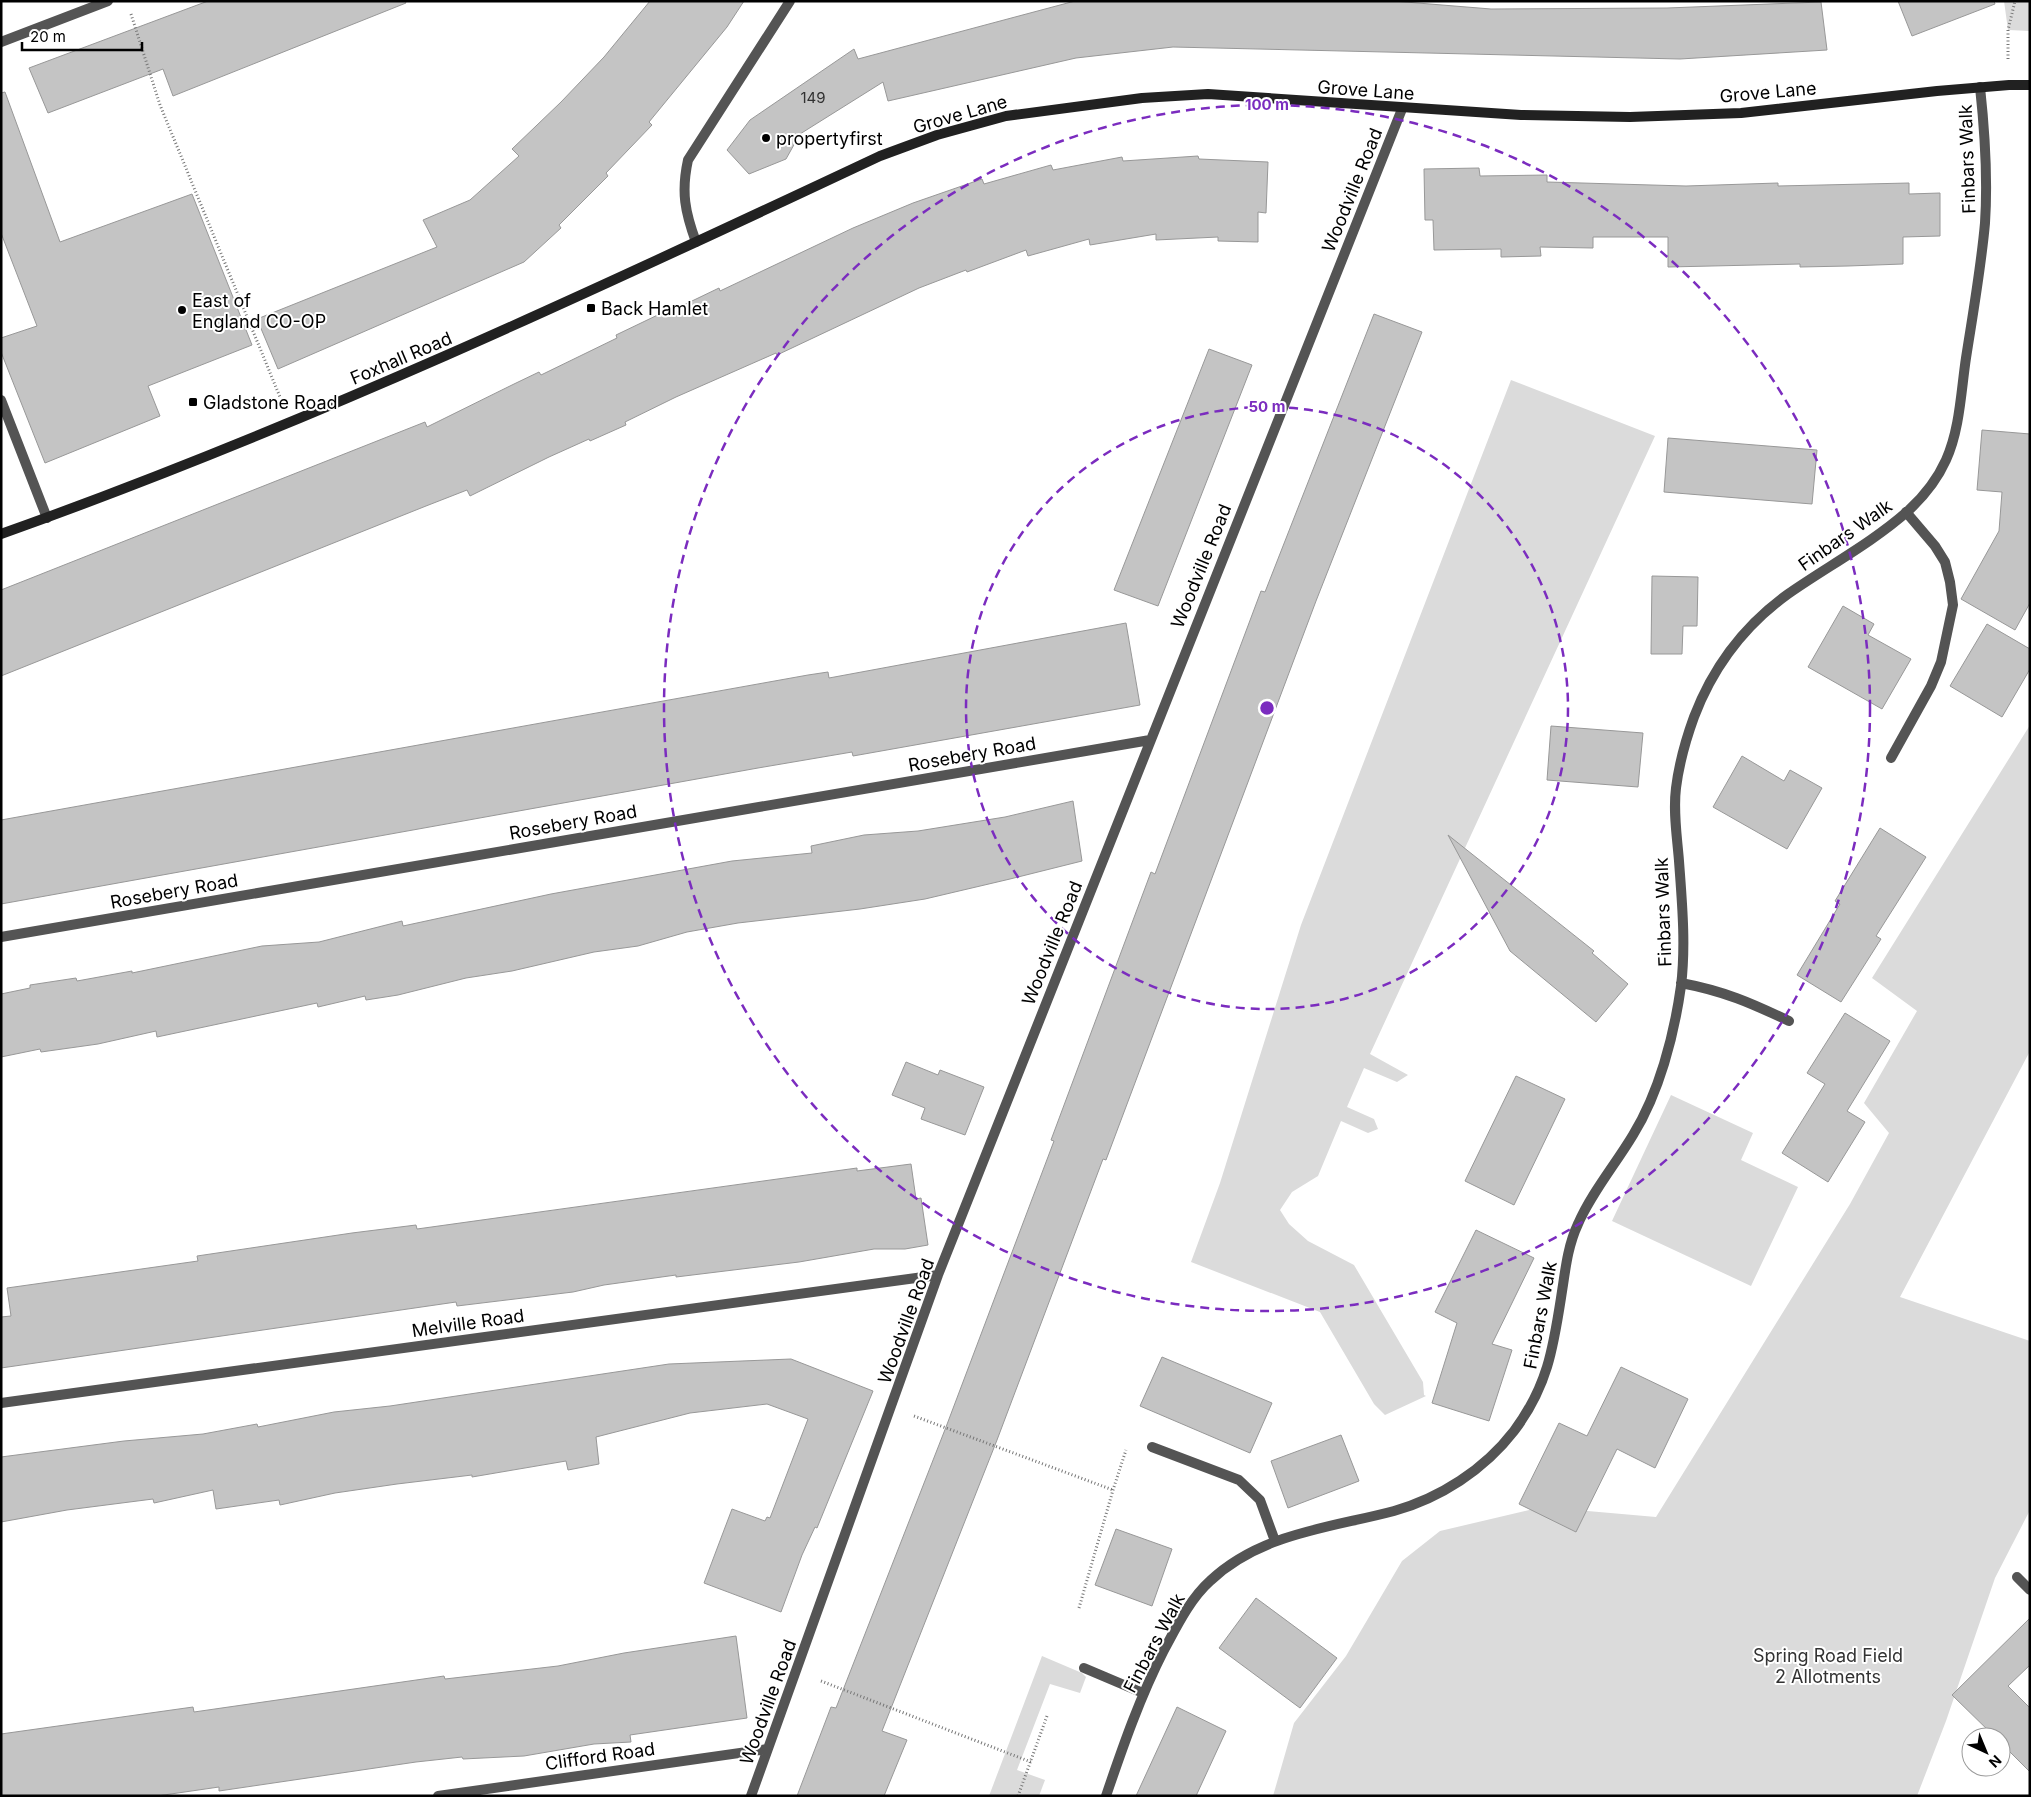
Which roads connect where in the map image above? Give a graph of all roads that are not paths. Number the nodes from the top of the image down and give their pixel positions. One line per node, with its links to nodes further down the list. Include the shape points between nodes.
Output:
1 (108, 1): 3 (street)
2 (790, 1): 7 (street, via 688,160 684,177 685,212)
3 (1, 42)
4 (2030, 85): 5 (main road, Grove Lane)
5 (1980, 87): 6 (main road, Grove Lane, via 1741,113 1521,116); 9 (street, Finbars Walk, via 1986,154 1985,224 1958,418 1950,450 1940,472 1924,495)
6 (1402, 109): 7 (main road, Grove Lane, via 1208,94 1142,98 1006,116 937,135 880,156); 12 (street, Woodville Road)
7 (696, 242): 10 (main road, Foxhall Road, via 484,340 291,423)
8 (1, 400): 10 (street)
9 (1906, 512): 13 (street, via 1945,562 1953,605 1941,662); 15 (street, Finbars Walk, via 1760,616 1720,664 1706,687 1692,721 1676,787 1682,899)
10 (47, 518): 11 (main road, Foxhall Road)
11 (1, 534)
12 (1150, 740): 14 (street, Rosebery Road); 17 (street, Woodville Road)
13 (1891, 758)
14 (1, 937)
15 (1681, 983): 16 (street, Finbars Walk, via 1737,996); 20 (street, Finbars Walk, via 1674,1024 1648,1107 1594,1194 1572,1238 1555,1338 1544,1380 1511,1434 1471,1474 1431,1497 1398,1510)
16 (1790, 1022)
17 (938, 1275): 18 (street, Melville Road); 25 (street, Woodville Road)
18 (1, 1403)
19 (1152, 1447): 20 (street, via 1239,1480 1260,1500)
20 (1276, 1541): 24 (street, Finbars Walk, via 1246,1554 1206,1584 1178,1623)
21 (2016, 1577): 22 (street)
22 (2030, 1590)
23 (1084, 1668): 24 (street)
24 (1143, 1693): 28 (street, Finbars Walk)
25 (767, 1749): 26 (street, Clifford Road); 27 (street, Woodville Road)
26 (438, 1796)
27 (751, 1796)
28 (1106, 1796)

